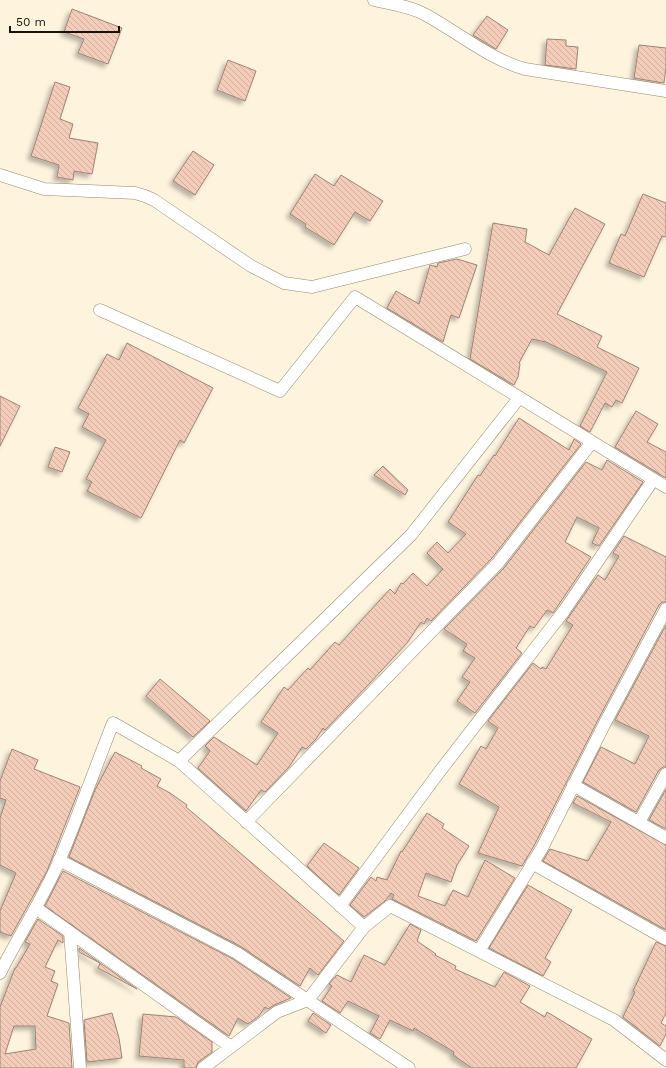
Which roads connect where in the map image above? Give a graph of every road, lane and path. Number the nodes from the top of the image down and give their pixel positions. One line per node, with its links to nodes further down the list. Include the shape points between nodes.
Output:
1 (374, 0): 2 (street, via 407,7 425,15 509,65 525,70)
2 (666, 92)
3 (0, 175): 4 (street, via 44,189 145,196 251,266 284,283 296,285 312,287)
4 (465, 249)
5 (100, 310): 6 (street, via 280,391 355,297)
6 (519, 398): 7 (street); 11 (street, via 411,535)
7 (592, 442): 8 (street); 14 (street, via 498,563)
8 (653, 480): 9 (street); 19 (street, via 564,611)
9 (666, 488)
10 (666, 609): 13 (street)
11 (179, 761): 14 (street); 17 (street, via 113,723)
12 (666, 774): 15 (street)
13 (574, 785): 15 (street); 18 (street)
14 (246, 822): 19 (street)
15 (639, 822): 16 (street)
16 (666, 838)
17 (59, 860): 20 (street); 27 (street, via 237,953)
18 (532, 863): 23 (street); 25 (street)
19 (340, 906): 21 (street)
20 (36, 908): 22 (street); 24 (street)
21 (364, 927): 25 (street, via 390,906); 27 (street)
22 (70, 932): 28 (street); 30 (street)
23 (666, 939)
24 (5, 950): 26 (street)
25 (479, 951): 29 (street, via 614,1020)
26 (0, 973)
27 (308, 1000): 28 (street, via 277,1012); 32 (street)
28 (231, 1047): 31 (street)
29 (666, 1060)
30 (80, 1068)
31 (203, 1068)
32 (410, 1068)

